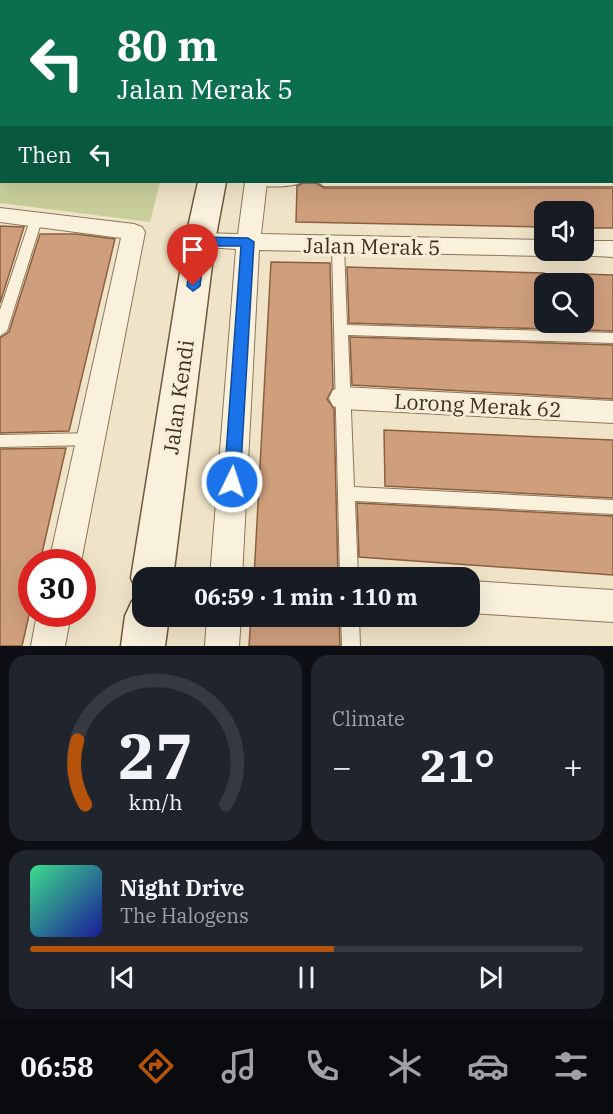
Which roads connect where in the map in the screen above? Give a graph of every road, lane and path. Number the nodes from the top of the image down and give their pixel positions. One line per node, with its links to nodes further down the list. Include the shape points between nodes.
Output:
1 (212, 183): 5 (street, Jalan Kendi)
2 (255, 183): 6 (street)
3 (0, 215): 4 (street)
4 (36, 220): 12 (lane); 16 (street, via 135,232)
5 (200, 242): 6 (street, Jalan Merak 5); 21 (street, Jalan Kendi)
6 (248, 242): 7 (street, Jalan Merak 5); 22 (street)
7 (338, 246): 8 (street, Jalan Merak 5); 11 (lane)
8 (534, 248)
9 (594, 249): 10 (street)
10 (613, 249)
11 (341, 330): 13 (lane); 14 (lane)
12 (0, 331)
13 (613, 338)
14 (343, 398): 15 (street, Lorong Merak 62); 18 (lane)
15 (613, 412)
16 (91, 439): 17 (lane); 20 (street)
17 (0, 441)
18 (346, 494): 19 (lane); 23 (lane)
19 (613, 507)
20 (68, 549)
21 (154, 567)
22 (227, 567)
23 (348, 567)
24 (480, 598): 25 (street)
25 (613, 606)
26 (52, 627): 30 (street)
27 (146, 627): 31 (street)
28 (223, 627): 32 (street)
29 (350, 627): 33 (lane)
30 (48, 646)
31 (143, 646)
32 (222, 646)
33 (351, 646)

